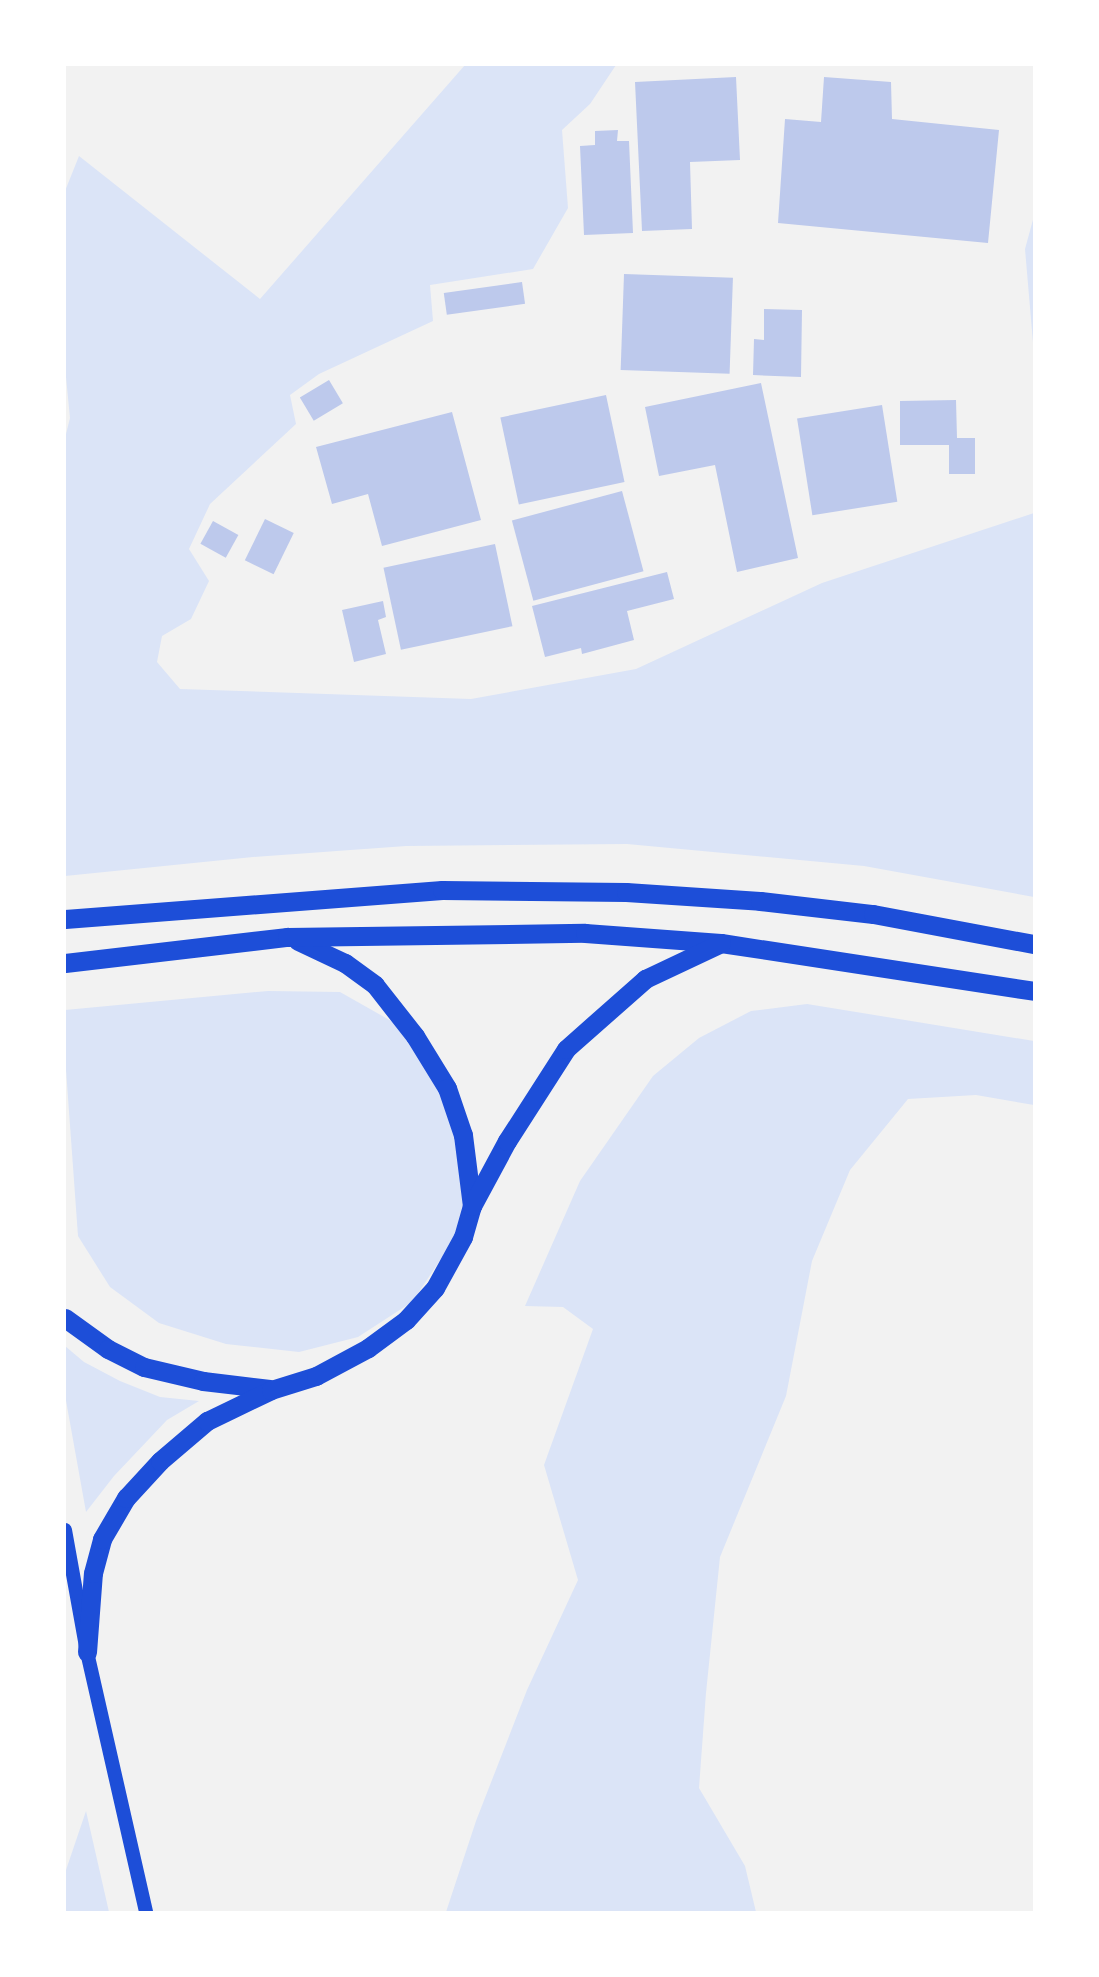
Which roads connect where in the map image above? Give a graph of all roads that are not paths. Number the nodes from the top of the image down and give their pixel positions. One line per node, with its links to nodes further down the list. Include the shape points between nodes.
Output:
1 (65, 919): 4 (highway, via 442,890 602,891 873,914)
2 (287, 937): 3 (highway, via 585,933); 5 (highway); 7 (highway, via 345,963 376,985 415,1036 447,1088 463,1135)
3 (720, 943): 6 (highway); 7 (highway, via 645,979 566,1049)
4 (1034, 944)
5 (65, 963)
6 (1034, 991)
7 (472, 1206): 9 (highway, via 463,1237 435,1288 406,1320 368,1348 316,1376)
8 (65, 1318): 9 (highway, via 108,1349 144,1367)
9 (271, 1390): 11 (highway, via 207,1421 126,1498 103,1539 93,1573)
10 (65, 1530): 11 (main road)
11 (87, 1652): 12 (main road)
12 (146, 1912)

